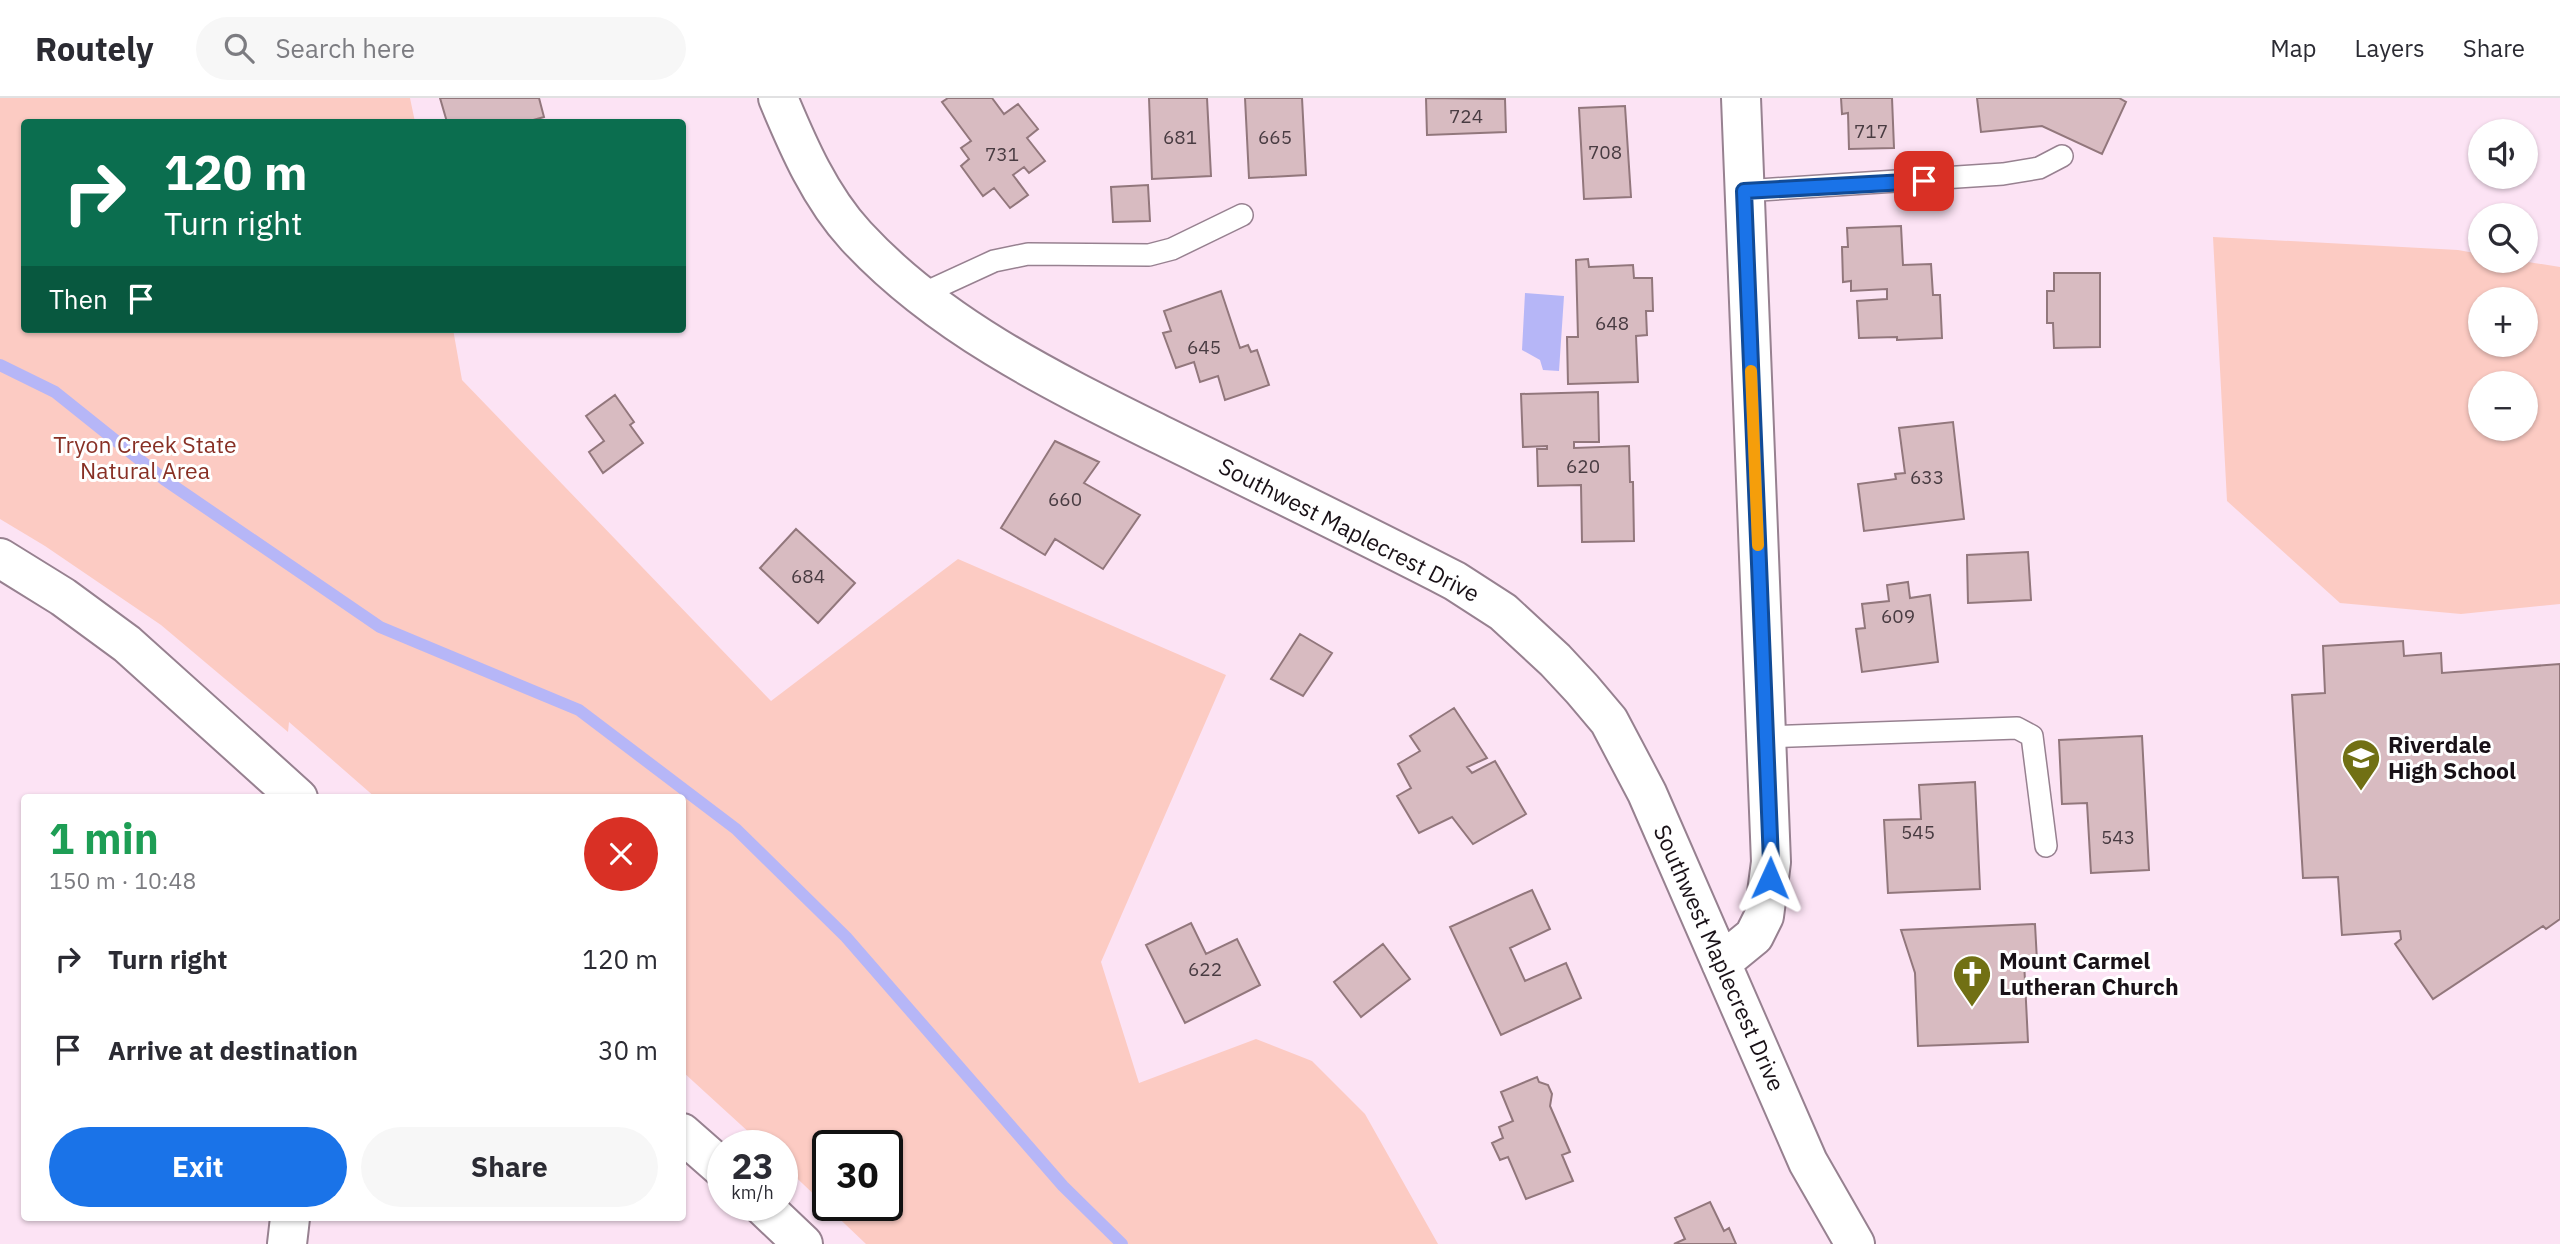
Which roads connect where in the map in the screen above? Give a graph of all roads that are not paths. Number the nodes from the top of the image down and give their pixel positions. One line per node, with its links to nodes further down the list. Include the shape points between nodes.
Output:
1 (778, 98): 6 (street, Southwest Maplecrest Drive, via 831,204 855,235)
2 (1741, 98): 4 (street)
3 (2062, 156): 4 (lane, via 2039,168 2003,174)
4 (1744, 191): 8 (street)
5 (1242, 215): 6 (lane, via 1172,249 1149,255 1028,254 994,261)
6 (920, 295): 11 (street, Southwest Maplecrest Drive, via 1058,384 1436,571 1503,612 1609,720 1647,793)
7 (0, 558): 9 (street, via 127,644)
8 (1766, 737): 10 (lane, via 2017,728 2032,736); 11 (street, via 1771,862 1764,916 1754,936)
9 (294, 794)
10 (2046, 846)
11 (1721, 963): 18 (street, Southwest Maplecrest Drive, via 1808,1162)
12 (686, 1137): 13 (street)
13 (707, 1155)
14 (290, 1221): 16 (street)
15 (779, 1221): 17 (street)
16 (287, 1244)
17 (803, 1244)
18 (1854, 1244)

